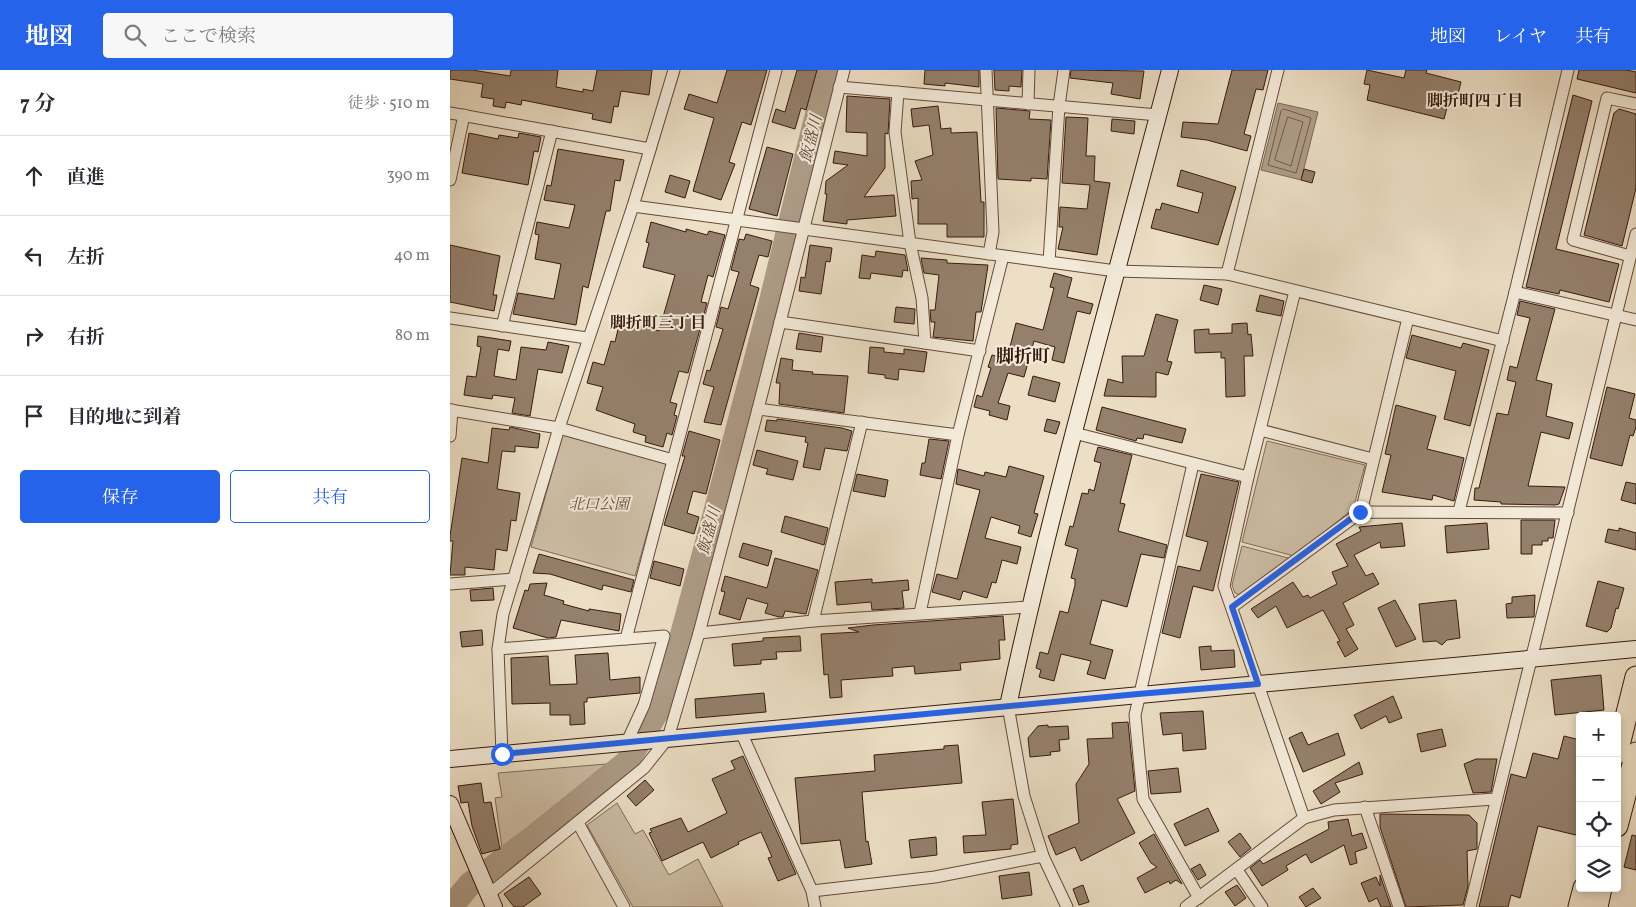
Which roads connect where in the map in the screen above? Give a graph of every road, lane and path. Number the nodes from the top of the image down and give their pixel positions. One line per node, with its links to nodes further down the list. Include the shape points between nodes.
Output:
1 (674, 70): 20 (street)
2 (776, 70): 23 (street)
3 (844, 70): 10 (street)
4 (986, 70): 12 (street)
5 (1029, 70): 13 (street)
6 (1064, 70): 15 (street)
7 (1170, 70): 18 (street)
8 (1278, 70): 32 (street)
9 (1568, 70): 34 (street)
10 (839, 86): 11 (street); 24 (street)
11 (898, 92): 12 (street); 26 (street, via 894,132)
12 (986, 100): 13 (street); 27 (street, via 993,232)
13 (1028, 104): 15 (street)
14 (1636, 104): 29 (street, via 1607,98 1573,240)
15 (1059, 106): 18 (street); 30 (street)
16 (450, 113): 17 (street)
17 (464, 115): 19 (street); 21 (street)
18 (1158, 115): 31 (street)
19 (552, 131): 20 (street); 40 (street)
20 (650, 149): 22 (street)
21 (450, 180)
22 (633, 206): 23 (street); 41 (street)
23 (736, 221): 24 (street); 54 (street)
24 (804, 229): 26 (street); 39 (street)
25 (1636, 234): 29 (street)
26 (910, 244): 27 (street); 43 (street, via 922,298)
27 (989, 254): 28 (street)
28 (1003, 256): 30 (street); 44 (street)
29 (1630, 256): 35 (street)
30 (1049, 262): 31 (street)
31 (1116, 271): 32 (street); 50 (street)
32 (1228, 274): 33 (street)
33 (1295, 291): 37 (street); 49 (street)
34 (1515, 292): 35 (street); 42 (street)
35 (1615, 315): 38 (street); 59 (street)
36 (450, 318): 40 (street)
37 (1408, 318): 42 (street); 53 (street)
38 (1636, 320)
39 (780, 322): 43 (street); 45 (street)
40 (502, 326): 41 (street)
41 (588, 338): 48 (street)
42 (1503, 341): 57 (street)
43 (925, 343): 44 (street)
44 (980, 351): 51 (street)
45 (758, 409): 47 (street); 66 (street)
46 (451, 410): 48 (street); 52 (street)
47 (862, 422): 51 (street); 65 (street)
48 (559, 428): 54 (street); 60 (street)
49 (1260, 430): 53 (street); 56 (street)
50 (1074, 433): 55 (street); 62 (street)
51 (958, 435): 64 (street)
52 (450, 436)
53 (1373, 459): 58 (street)
54 (673, 460): 67 (street)
55 (1193, 464): 56 (street); 73 (street)
56 (1248, 477): 63 (street, via 1224,586)
57 (1459, 511): 58 (street); 59 (street)
58 (1360, 512): 63 (street)
59 (1568, 513): 70 (street)
60 (514, 580): 61 (street); 68 (street, via 503,614)
61 (450, 584)
62 (1029, 607): 64 (street); 74 (street)
63 (1232, 607): 72 (street)
64 (920, 613): 65 (street)
65 (813, 621): 66 (street)
66 (699, 633): 77 (street)
67 (626, 639): 68 (street); 78 (street, via 664,636 644,705)
68 (498, 649): 80 (street)
69 (1636, 649): 70 (street)
70 (1531, 658): 72 (street); 82 (street)
71 (1636, 677): 76 (highway)
72 (1258, 684): 73 (street); 86 (street)
73 (1138, 694): 74 (street); 94 (street, via 1135,714 1143,799)
74 (1008, 706): 75 (street); 88 (street, via 1024,796)
75 (741, 732): 77 (street); 90 (street)
76 (1621, 737)
77 (668, 738): 78 (street); 87 (street, via 644,768)
78 (628, 742): 80 (street)
79 (1636, 753): 85 (highway)
80 (502, 754): 81 (street)
81 (450, 759)
82 (1495, 799): 84 (street); 101 (street)
83 (450, 804): 93 (street)
84 (1365, 807): 86 (street, via 1334,810); 100 (street)
85 (1621, 811)
86 (1304, 818): 89 (street)
87 (578, 823): 93 (street); 95 (street)
88 (1043, 856): 90 (street, via 935,877); 97 (street)
89 (1237, 870): 94 (street); 99 (street)
90 (812, 891): 96 (street)
91 (1583, 892): 102 (highway)
92 (1600, 892): 103 (highway)
93 (490, 897)
94 (1199, 898): 98 (street)
95 (624, 907)
96 (815, 907)
97 (1067, 907)
98 (1186, 907)
99 (1262, 907)
100 (1399, 907)
101 (1470, 907)
102 (1579, 907)
103 (1597, 907)

